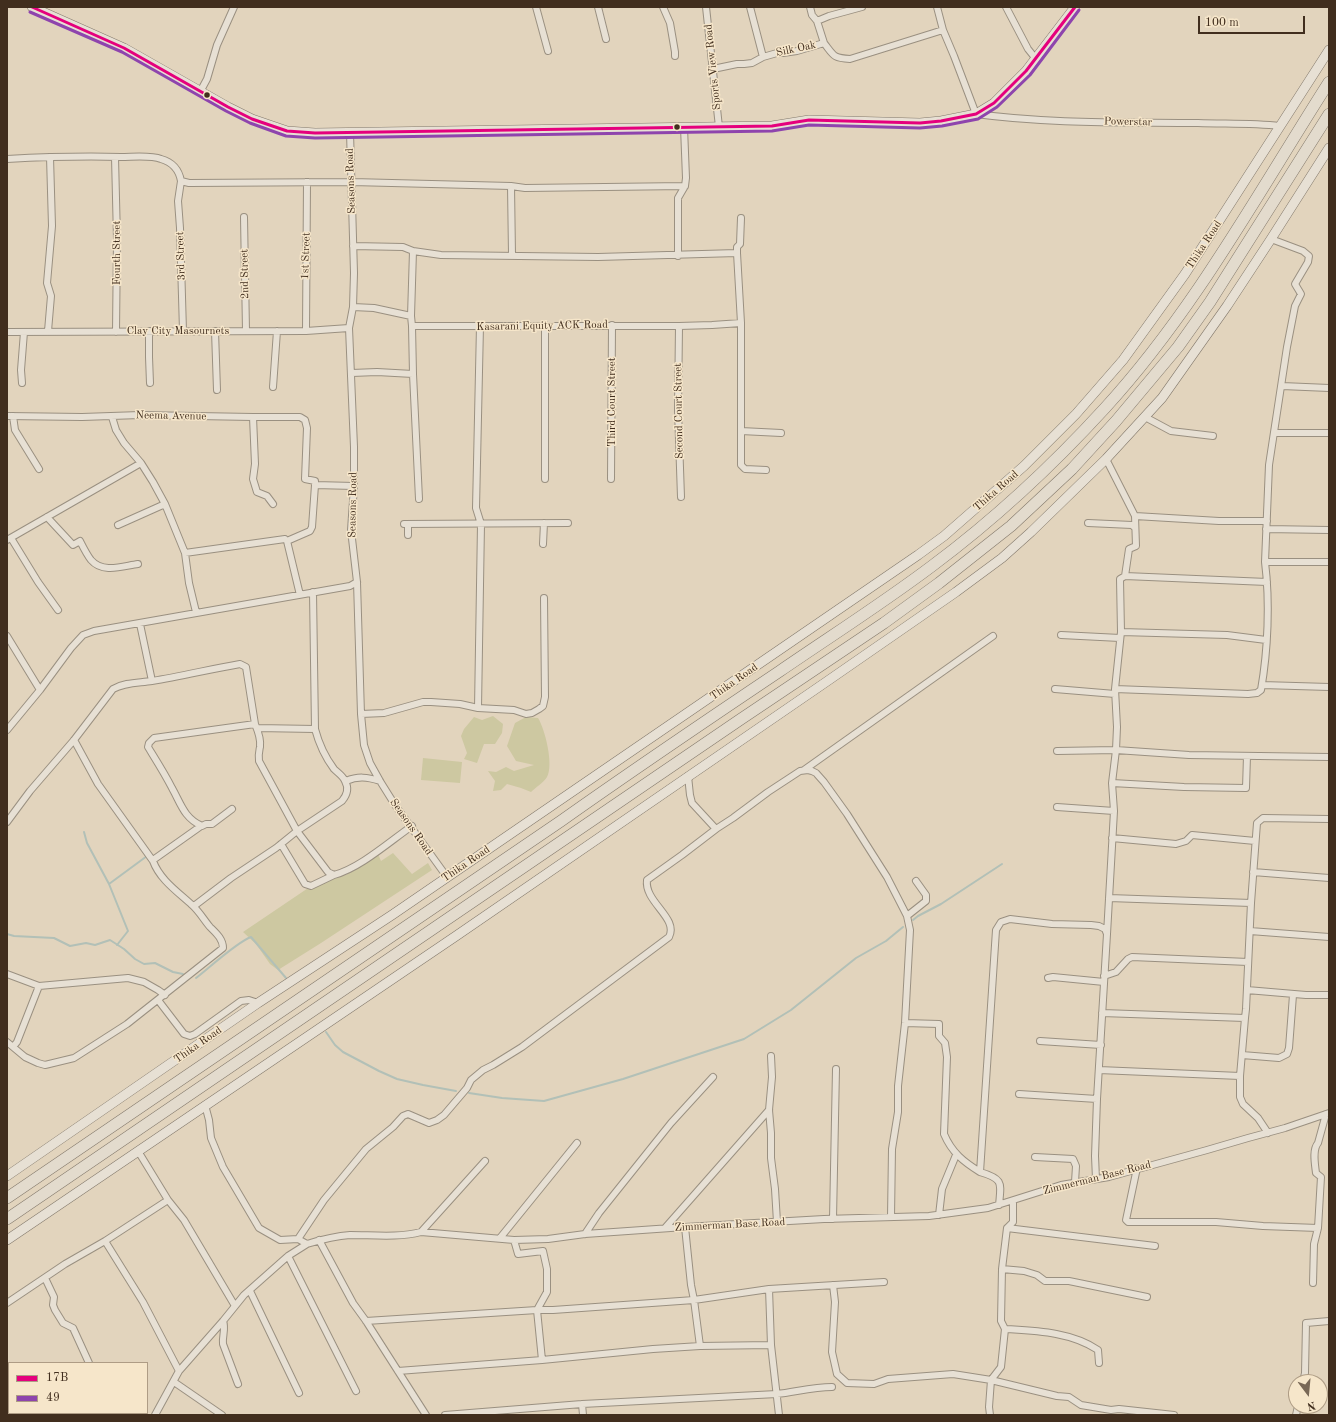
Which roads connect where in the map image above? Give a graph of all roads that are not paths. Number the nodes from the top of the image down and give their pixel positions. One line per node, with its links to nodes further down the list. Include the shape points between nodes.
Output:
1 (32, 7): 24 (main road, via 124,48)
2 (234, 7): 24 (street)
3 (536, 7): 18 (street)
4 (598, 7): 15 (street)
5 (663, 7): 19 (street, via 670,24)
6 (706, 7): 22 (street, Sports View Road)
7 (750, 7): 20 (street)
8 (810, 7): 13 (street)
9 (862, 7): 13 (street)
10 (937, 7): 14 (street)
11 (1006, 7): 21 (street)
12 (1075, 7): 21 (main road)
13 (817, 21): 16 (street)
14 (943, 30): 16 (street, Silk Oak, via 850,59 831,54); 25 (street)
15 (606, 39)
16 (824, 43): 20 (street, Silk Oak)
17 (1329, 50): 27 (main road, Thika Road)
18 (548, 51)
19 (675, 56)
20 (763, 57): 22 (street, Silk Oak, via 752,63)
21 (1036, 59): 25 (main road, via 994,102)
22 (713, 69): 29 (street, Sports View Road)
23 (1329, 82): 216 (highway, Thika Road, via 1214,265 1147,359 1063,453 997,514 933,566 879,604)
24 (200, 92): 30 (main road, via 240,113 287,131)
25 (976, 114): 27 (street, Powerstar, via 1059,121 1247,123); 29 (main road, via 920,123 809,120 772,126)
26 (1329, 114): 222 (highway, via 1210,302 1168,359 1087,453 1011,526 945,579 884,623)
27 (1280, 126): 165 (main road, Thika Road, via 1185,274 1123,360 1076,414 1024,466 944,536 918,555)
28 (684, 127): 29 (main road); 30 (main road); 39 (street)
29 (719, 127)
30 (350, 132): 37 (street, Seasons Road)
31 (1329, 148): 42 (main road)
32 (50, 157): 33 (street); 34 (street); 58 (street, via 52,226)
33 (115, 157): 35 (street, via 160,158 170,163 180,175); 66 (street, Fourth Street)
34 (7, 159)
35 (181, 181): 36 (street); 60 (street, 3rd Street, via 178,201)
36 (306, 182): 37 (street); 57 (street, 1st Street)
37 (352, 182): 38 (street); 43 (street, Seasons Road)
38 (511, 186): 39 (street); 46 (street)
39 (685, 186): 47 (street, via 678,198)
40 (244, 217): 62 (street, 2nd Street)
41 (740, 218): 45 (street, via 740,244)
42 (1271, 239): 71 (street, via 1303,251 1309,256 1295,284 1301,294 1295,306); 78 (main road, via 1184,369)
43 (353, 246): 44 (street, via 403,247); 48 (street, Seasons Road)
44 (413, 251): 46 (street, via 441,255); 49 (street)
45 (737, 253): 47 (street); 50 (street)
46 (512, 255): 47 (street)
47 (678, 256)
48 (353, 307): 49 (street, via 374,308); 56 (street, Seasons Road)
49 (411, 316): 53 (street)
50 (741, 323): 55 (street, Kasarani Equity ACK Road); 79 (street)
51 (545, 325): 52 (street, Kasarani Equity ACK Road); 54 (street, Kasarani Equity ACK Road); 88 (street)
52 (612, 325): 55 (street, Kasarani Equity ACK Road); 89 (street, Third Court Street)
53 (412, 326): 54 (street, Kasarani Equity ACK Road); 68 (street)
54 (480, 326): 102 (street, via 476,508)
55 (679, 326): 92 (street, Second Court Street)
56 (349, 328): 57 (street, Clay City Masournets); 67 (street, Seasons Road)
57 (306, 330): 63 (street, Clay City Masournets)
58 (48, 331): 65 (street, Clay City Masournets); 66 (street, Clay City Masournets)
59 (149, 331): 60 (street, Clay City Masournets); 66 (street, Clay City Masournets); 70 (street)
60 (183, 331): 61 (street, Clay City Masournets)
61 (214, 331): 62 (street, Clay City Masournets); 74 (street)
62 (246, 331): 63 (street, Clay City Masournets)
63 (276, 331): 72 (street)
64 (7, 332): 65 (street, Clay City Masournets)
65 (24, 332): 69 (street, via 20,370)
66 (116, 332)
67 (352, 373): 68 (street); 91 (street, Seasons Road)
68 (413, 374): 93 (street)
69 (22, 383)
70 (150, 383)
71 (1282, 386): 73 (street); 81 (street)
72 (273, 387)
73 (1329, 388)
74 (217, 390)
75 (10, 416): 76 (street, Neema Avenue); 86 (street)
76 (112, 417): 77 (street, Neema Avenue); 85 (street, via 124,443)
77 (253, 417): 90 (street, Neema Avenue, via 303,418 306,422 307,449 305,479 315,481); 95 (street, via 253,479 257,492 267,496)
78 (1145, 417): 83 (street, via 1171,431); 84 (main road)
79 (741, 431): 80 (street); 87 (street, via 742,467)
80 (781, 433)
81 (1275, 433): 82 (street); 98 (street, via 1269,465)
82 (1329, 434)
83 (1212, 436)
84 (1106, 459): 96 (street); 146 (main road, via 1002,558)
85 (140, 462): 94 (street); 97 (street)
86 (38, 469)
87 (766, 470)
88 (545, 479)
89 (612, 479)
90 (315, 485): 91 (street); 109 (street, via 310,531)
91 (354, 486): 116 (street, Seasons Road, via 351,530)
92 (681, 497)
93 (419, 499)
94 (165, 504): 103 (street); 111 (street)
95 (273, 504)
96 (1135, 516): 98 (street); 104 (street)
97 (47, 517): 108 (street); 114 (street, via 73,546 80,541 91,560 99,567 114,568)
98 (1267, 522): 105 (street)
99 (544, 523): 100 (street); 102 (street); 110 (street)
100 (568, 523)
101 (1088, 523): 104 (street, via 1132,525)
102 (481, 524): 107 (street, via 406,524); 135 (street)
103 (118, 525)
104 (1135, 528): 115 (street, via 1136,546 1129,549)
105 (1266, 529): 106 (street); 112 (street)
106 (1329, 530)
107 (408, 535)
108 (9, 539): 121 (street)
109 (287, 540): 111 (street); 119 (street)
110 (543, 544)
111 (185, 553): 122 (street)
112 (1265, 562): 113 (street); 117 (street)
113 (1329, 562)
114 (138, 564)
115 (1125, 576): 117 (street); 125 (street, via 1120,579 1119,589)
116 (357, 582): 118 (street, via 350,586); 136 (street, Seasons Road)
117 (1267, 582): 128 (street)
118 (313, 592): 119 (street); 138 (street)
119 (300, 595): 122 (street)
120 (544, 598): 135 (street, via 545,697 542,706 537,711 526,714 514,710)
121 (58, 610)
122 (196, 612): 123 (street)
123 (140, 624): 129 (street); 133 (street, via 83,635)
124 (1061, 635): 125 (street)
125 (1120, 635): 128 (street, via 1227,635); 134 (street)
126 (7, 636): 133 (street)
127 (993, 636): 145 (street)
128 (1266, 640): 130 (street)
129 (152, 681): 137 (street, via 220,667 244,665); 140 (street, via 132,683 113,689)
130 (1262, 685): 131 (street); 134 (street, via 1257,693 1248,694)
131 (1329, 687)
132 (1054, 689): 134 (street)
133 (40, 690): 139 (street)
134 (1115, 692): 141 (street)
135 (478, 708): 136 (street, via 423,702 384,713)
136 (361, 714): 148 (street, Seasons Road, via 366,754)
137 (256, 726): 138 (street); 155 (street, via 154,738 148,747 183,810); 158 (street, via 260,746 259,761)
138 (315, 729): 147 (street, via 319,744 328,760)
139 (7, 730)
140 (74, 740): 154 (street); 162 (street, via 98,784)
141 (1116, 750): 142 (street); 143 (street, via 1189,756); 149 (street)
142 (1057, 751)
143 (1247, 756): 144 (street); 149 (street, via 1246,788)
144 (1329, 757)
145 (804, 770): 157 (street); 171 (street, via 812,770 824,782 847,814 887,877)
146 (688, 776): 157 (street, via 692,803); 200 (main road)
147 (346, 781): 148 (street, via 368,777); 158 (street, via 346,796 342,801)
148 (380, 781): 156 (street, Seasons Road)
149 (1112, 783): 152 (street)
150 (1057, 807): 152 (street)
151 (232, 809): 155 (street, via 212,824)
152 (1114, 811): 159 (street)
153 (1329, 819): 160 (street, via 1263,818 1257,824)
154 (7, 822)
155 (202, 826): 162 (street)
156 (412, 826): 164 (street, via 354,867); 165 (street, Seasons Road)
157 (716, 829): 232 (street, via 647,880 649,894 669,922 669,937 522,1047 479,1072 437,1120 429,1122 408,1114 403,1116 366,1149 324,1200)
158 (297, 831): 161 (street); 164 (street, via 328,872)
159 (1112, 838): 160 (street, via 1176,844 1186,841 1192,835); 168 (street)
160 (1255, 842): 163 (street)
161 (281, 844): 164 (street, via 305,884 311,886); 170 (street)
162 (153, 860): 170 (street, via 156,868 174,890)
163 (1253, 872): 166 (street); 169 (street)
164 (334, 874)
165 (447, 877): 185 (main road, Thika Road)
166 (1329, 878)
167 (916, 881): 171 (street, via 926,895 926,901)
168 (1109, 898): 169 (street); 173 (street)
169 (1251, 903): 172 (street)
170 (194, 906): 181 (street, via 218,935 223,948)
171 (907, 916): 188 (street, via 910,930)
172 (1250, 931): 174 (street); 175 (street)
173 (1107, 934): 178 (street); 210 (street, via 1100,926 1010,919 998,926)
174 (1329, 937)
175 (1248, 962): 178 (street, via 1132,957); 180 (street)
176 (7, 974): 179 (street)
177 (1048, 978): 178 (street)
178 (1104, 979): 186 (street)
179 (39, 986): 181 (street, via 128,978 144,982); 190 (street, via 17,1042)
180 (1247, 990): 182 (street); 187 (street)
181 (165, 995): 184 (street)
182 (1293, 995): 183 (street); 192 (street, via 1287,1054 1279,1058)
183 (1329, 995)
184 (158, 1000): 185 (street, via 184,1034 190,1036 242,1001); 190 (street, via 74,1058 45,1065 38,1064)
185 (258, 1003): 211 (main road, Thika Road)
186 (1102, 1013): 187 (street); 191 (street)
187 (1245, 1018): 192 (street)
188 (904, 1022): 206 (street, via 939,1024 940,1036 946,1043 947,1057 944,1134); 221 (street, via 898,1112 892,1149)
189 (1040, 1041): 191 (street)
190 (9, 1044)
191 (1101, 1045): 195 (street)
192 (1242, 1055): 196 (street)
193 (771, 1056): 201 (street)
194 (836, 1069): 223 (street)
195 (1099, 1070): 196 (street); 199 (street)
196 (1240, 1076): 203 (street, via 1240,1097 1243,1104)
197 (713, 1077): 230 (street, via 671,1123)
198 (1019, 1094): 199 (street)
199 (1097, 1099): 214 (street)
200 (205, 1106): 205 (main road); 232 (street, via 211,1138 223,1167 259,1228 280,1240)
201 (769, 1110): 224 (street); 226 (street)
202 (1327, 1113): 203 (street, Zimmerman Base Road, via 1303,1123); 212 (street, via 1314,1156 1316,1173)
203 (1268, 1132): 209 (street, Zimmerman Base Road)
204 (577, 1143): 231 (street)
205 (138, 1151): 217 (street); 233 (main road)
206 (956, 1155): 210 (street); 220 (street, via 942,1189)
207 (1035, 1157): 215 (street, via 1072,1159 1076,1166)
208 (485, 1161): 229 (street)
209 (1137, 1168): 214 (street, Zimmerman Base Road); 228 (street, via 1126,1220 1128,1222 1216,1222)
210 (980, 1172): 219 (street, via 998,1179 1001,1187)
211 (7, 1176)
212 (1321, 1177): 213 (street); 228 (street)
213 (1329, 1177)
214 (1096, 1179): 215 (street, Zimmerman Base Road)
215 (1075, 1182): 218 (street, Zimmerman Base Road)
216 (7, 1198)
217 (168, 1200): 236 (street); 250 (street, via 184,1220)
218 (1013, 1201): 219 (street, Zimmerman Base Road); 227 (street, via 1013,1222)
219 (999, 1205): 220 (street, Zimmerman Base Road)
220 (940, 1214): 221 (street, Zimmerman Base Road)
221 (891, 1217): 223 (street, Zimmerman Base Road)
222 (7, 1219)
223 (833, 1219): 224 (street, Zimmerman Base Road)
224 (777, 1222): 225 (street, Zimmerman Base Road)
225 (685, 1227): 226 (street, Zimmerman Base Road); 248 (street, via 690,1285)
226 (665, 1228): 230 (street, Zimmerman Base Road)
227 (1007, 1228): 238 (street); 240 (street)
228 (1318, 1228): 243 (street, via 1314,1244)
229 (421, 1232): 231 (street, Zimmerman Base Road); 234 (street, Zimmerman Base Road)
230 (585, 1234): 235 (street, Zimmerman Base Road)
231 (500, 1238): 235 (street, Zimmerman Base Road)
232 (298, 1239): 237 (street)
233 (7, 1240)
234 (319, 1240): 237 (street, Zimmerman Base Road); 253 (street, via 353,1303)
235 (514, 1240): 251 (street, via 518,1254 543,1250 547,1269 547,1292)
236 (105, 1241): 241 (street); 261 (street, via 143,1302)
237 (307, 1244): 239 (street, Zimmerman Base Road)
238 (1155, 1246)
239 (288, 1256): 246 (street, Zimmerman Base Road); 268 (street)
240 (1002, 1269): 247 (street, via 1024,1271 1045,1281 1069,1281); 255 (street, via 1001,1320)
241 (45, 1278): 249 (street); 259 (street, via 54,1297 55,1310 63,1323 73,1328)
242 (884, 1282): 244 (street)
243 (1313, 1282)
244 (833, 1285): 245 (street); 264 (street, via 835,1302 832,1352 837,1374 847,1383 874,1384 888,1379 953,1374)
245 (769, 1289): 248 (street); 256 (street)
246 (250, 1291): 250 (street, Zimmerman Base Road); 269 (street)
247 (1146, 1297)
248 (694, 1300): 251 (street); 257 (street)
249 (7, 1302)
250 (235, 1306): 252 (street, Zimmerman Base Road)
251 (537, 1310): 253 (street); 258 (street)
252 (224, 1321): 261 (street, Zimmerman Base Road); 266 (street, via 223,1344)
253 (366, 1321): 262 (street)
254 (1329, 1321): 263 (street, via 1306,1323)
255 (1005, 1329): 260 (street, via 1062,1334 1098,1350); 264 (street, via 1001,1367)
256 (771, 1345): 257 (street); 270 (street)
257 (700, 1346): 258 (street)
258 (542, 1360): 262 (street)
259 (89, 1362)
260 (1099, 1363)
261 (179, 1371): 265 (street, Zimmerman Base Road)
262 (398, 1371): 275 (street)
263 (1304, 1374)
264 (991, 1380): 272 (street, via 1069,1397 1081,1405); 279 (street)
265 (174, 1382): 273 (street, Zimmerman Base Road); 274 (street)
266 (238, 1384)
267 (832, 1387): 270 (street)
268 (356, 1391)
269 (299, 1393)
270 (777, 1394): 271 (street); 278 (street)
271 (582, 1404): 276 (street); 277 (street)
272 (1146, 1413): 280 (street)
273 (156, 1415)
274 (222, 1415)
275 (426, 1415)
276 (445, 1415)
277 (582, 1415)
278 (779, 1415)
279 (990, 1415)
280 (1174, 1415)

